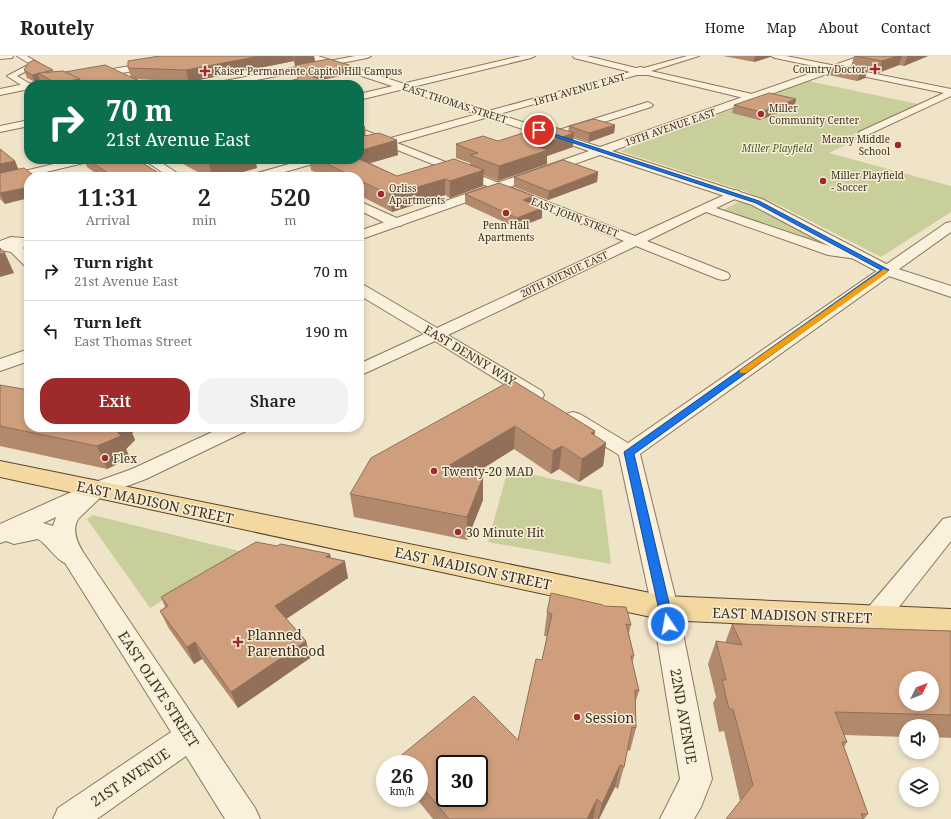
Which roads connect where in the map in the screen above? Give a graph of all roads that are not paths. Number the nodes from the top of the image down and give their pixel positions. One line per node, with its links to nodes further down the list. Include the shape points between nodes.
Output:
1 (9, 56): 12 (street)
2 (21, 56): 20 (street, via 36,64 11,76)
3 (170, 56): 13 (street)
4 (201, 56): 13 (street)
5 (310, 56): 14 (street, EAST THOMAS STREET)
6 (367, 56): 14 (street)
7 (531, 56): 21 (street)
8 (577, 56): 16 (street)
9 (695, 56): 17 (street)
10 (775, 56): 15 (street)
11 (868, 56): 15 (street, 19TH AVENUE EAST)
12 (0, 57)
13 (180, 60): 18 (street)
14 (332, 63): 19 (street); 21 (street, EAST THOMAS STREET)
15 (834, 68): 24 (street); 26 (street, 19TH AVENUE EAST)
16 (636, 71): 17 (street); 28 (street, 18TH AVENUE EAST)
17 (647, 71): 26 (street)
18 (66, 80)
19 (259, 80)
20 (24, 84)
21 (403, 86): 25 (street); 28 (street, EAST THOMAS STREET)
22 (24, 88): 23 (street)
23 (0, 92)
24 (951, 92): 32 (street)
25 (364, 95)
26 (752, 98): 36 (street, 19TH AVENUE EAST)
27 (648, 104): 33 (street)
28 (489, 114): 33 (street, EAST THOMAS STREET); 34 (street, 18TH AVENUE EAST)
29 (24, 124): 30 (street)
30 (0, 129)
31 (364, 132): 34 (street, EAST JOHN STREET)
32 (863, 134)
33 (552, 135): 36 (street, EAST THOMAS STREET)
34 (386, 142): 35 (street, 18TH AVENUE EAST); 47 (street, EAST JOHN STREET)
35 (364, 147)
36 (601, 151): 47 (street, 19TH AVENUE EAST); 48 (street, EAST THOMAS STREET)
37 (67, 164): 41 (street)
38 (156, 164): 42 (street)
39 (300, 164): 40 (street)
40 (285, 168): 43 (street); 44 (street)
41 (34, 172)
42 (169, 172)
43 (271, 172)
44 (293, 172)
45 (24, 174): 46 (street)
46 (0, 180)
47 (498, 187): 51 (street, 19TH AVENUE EAST); 54 (street, EAST JOHN STREET)
48 (735, 194): 50 (street, 20TH AVENUE EAST); 56 (street, EAST THOMAS STREET, via 771,208)
49 (364, 207): 51 (street)
50 (705, 208): 54 (street, 20TH AVENUE EAST); 56 (street, via 833,252)
51 (396, 223): 53 (street, 19TH AVENUE EAST)
52 (951, 226): 58 (street)
53 (364, 234)
54 (635, 241): 59 (street, EAST JOHN STREET); 62 (street, 20TH AVENUE EAST)
55 (11, 243): 57 (street)
56 (857, 254): 58 (street, EAST THOMAS STREET)
57 (24, 257)
58 (886, 270): 61 (street); 67 (street)
59 (723, 276)
60 (364, 291): 62 (street, EAST DENNY WAY)
61 (951, 292)
62 (436, 334): 65 (street, 20TH AVENUE EAST); 67 (street, EAST DENNY WAY)
63 (24, 356): 64 (street)
64 (0, 365)
65 (364, 369)
66 (228, 432): 69 (street, via 139,474)
67 (629, 452): 76 (street)
68 (0, 469): 69 (main road, EAST MADISON STREET)
69 (95, 490): 70 (street); 75 (street, EAST OLIVE STREET, via 69,515 64,526 65,538); 76 (main road, EAST MADISON STREET)
70 (54, 509): 72 (street); 73 (street, via 46,518)
71 (951, 525): 77 (street)
72 (0, 534)
73 (46, 534): 74 (street, via 39,531); 75 (street, EAST OLIVE STREET)
74 (0, 537)
75 (75, 560): 79 (street, EAST OLIVE STREET)
76 (665, 608): 77 (main road, EAST MADISON STREET); 82 (street, 22ND AVENUE, via 696,779 690,796)
77 (875, 618): 78 (main road, EAST MADISON STREET)
78 (951, 621)
79 (190, 736): 80 (street, 21ST AVENUE); 81 (street, EAST OLIVE STREET)
80 (69, 819)
81 (244, 819)
82 (676, 819)

